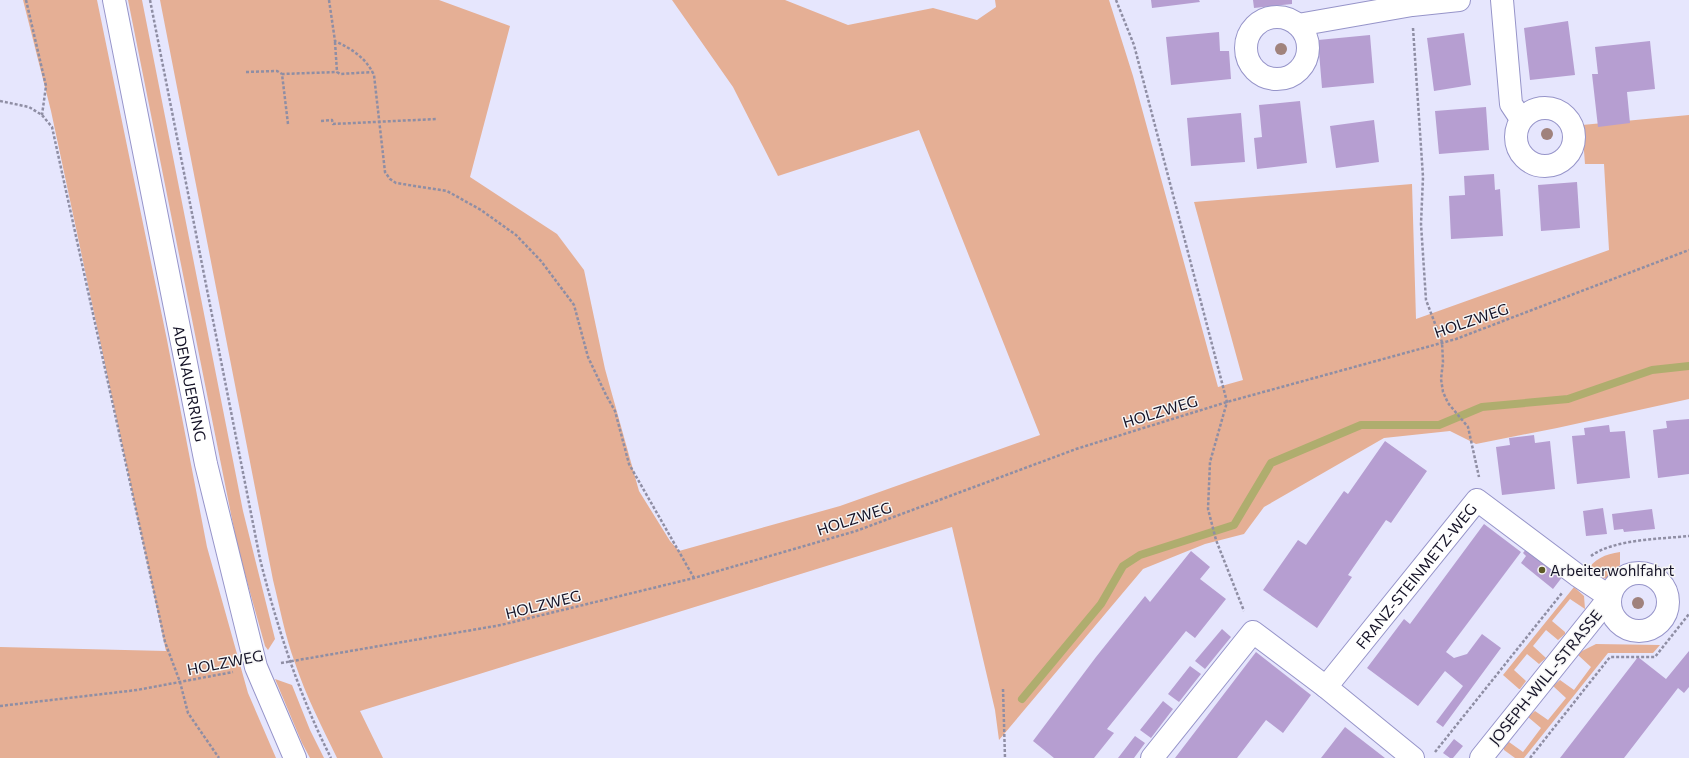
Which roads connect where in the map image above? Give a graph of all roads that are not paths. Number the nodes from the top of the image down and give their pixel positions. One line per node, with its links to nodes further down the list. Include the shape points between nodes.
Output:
1 (114, 0): 8 (main road, ADENAUERRING, via 206,464 256,667)
2 (1452, 0): 4 (main road)
3 (1502, 0): 5 (main road, via 1511,104)
4 (1298, 25)
5 (1521, 119)
6 (1610, 597): 7 (main road, FRANZ-STEINMETZ-WEG, via 1477,500); 11 (main road, JOSEPH-WILL-STRASSE)
7 (1326, 687): 9 (main road, via 1253,632); 10 (main road)
8 (295, 758)
9 (1152, 758)
10 (1413, 758)
11 (1481, 758)

